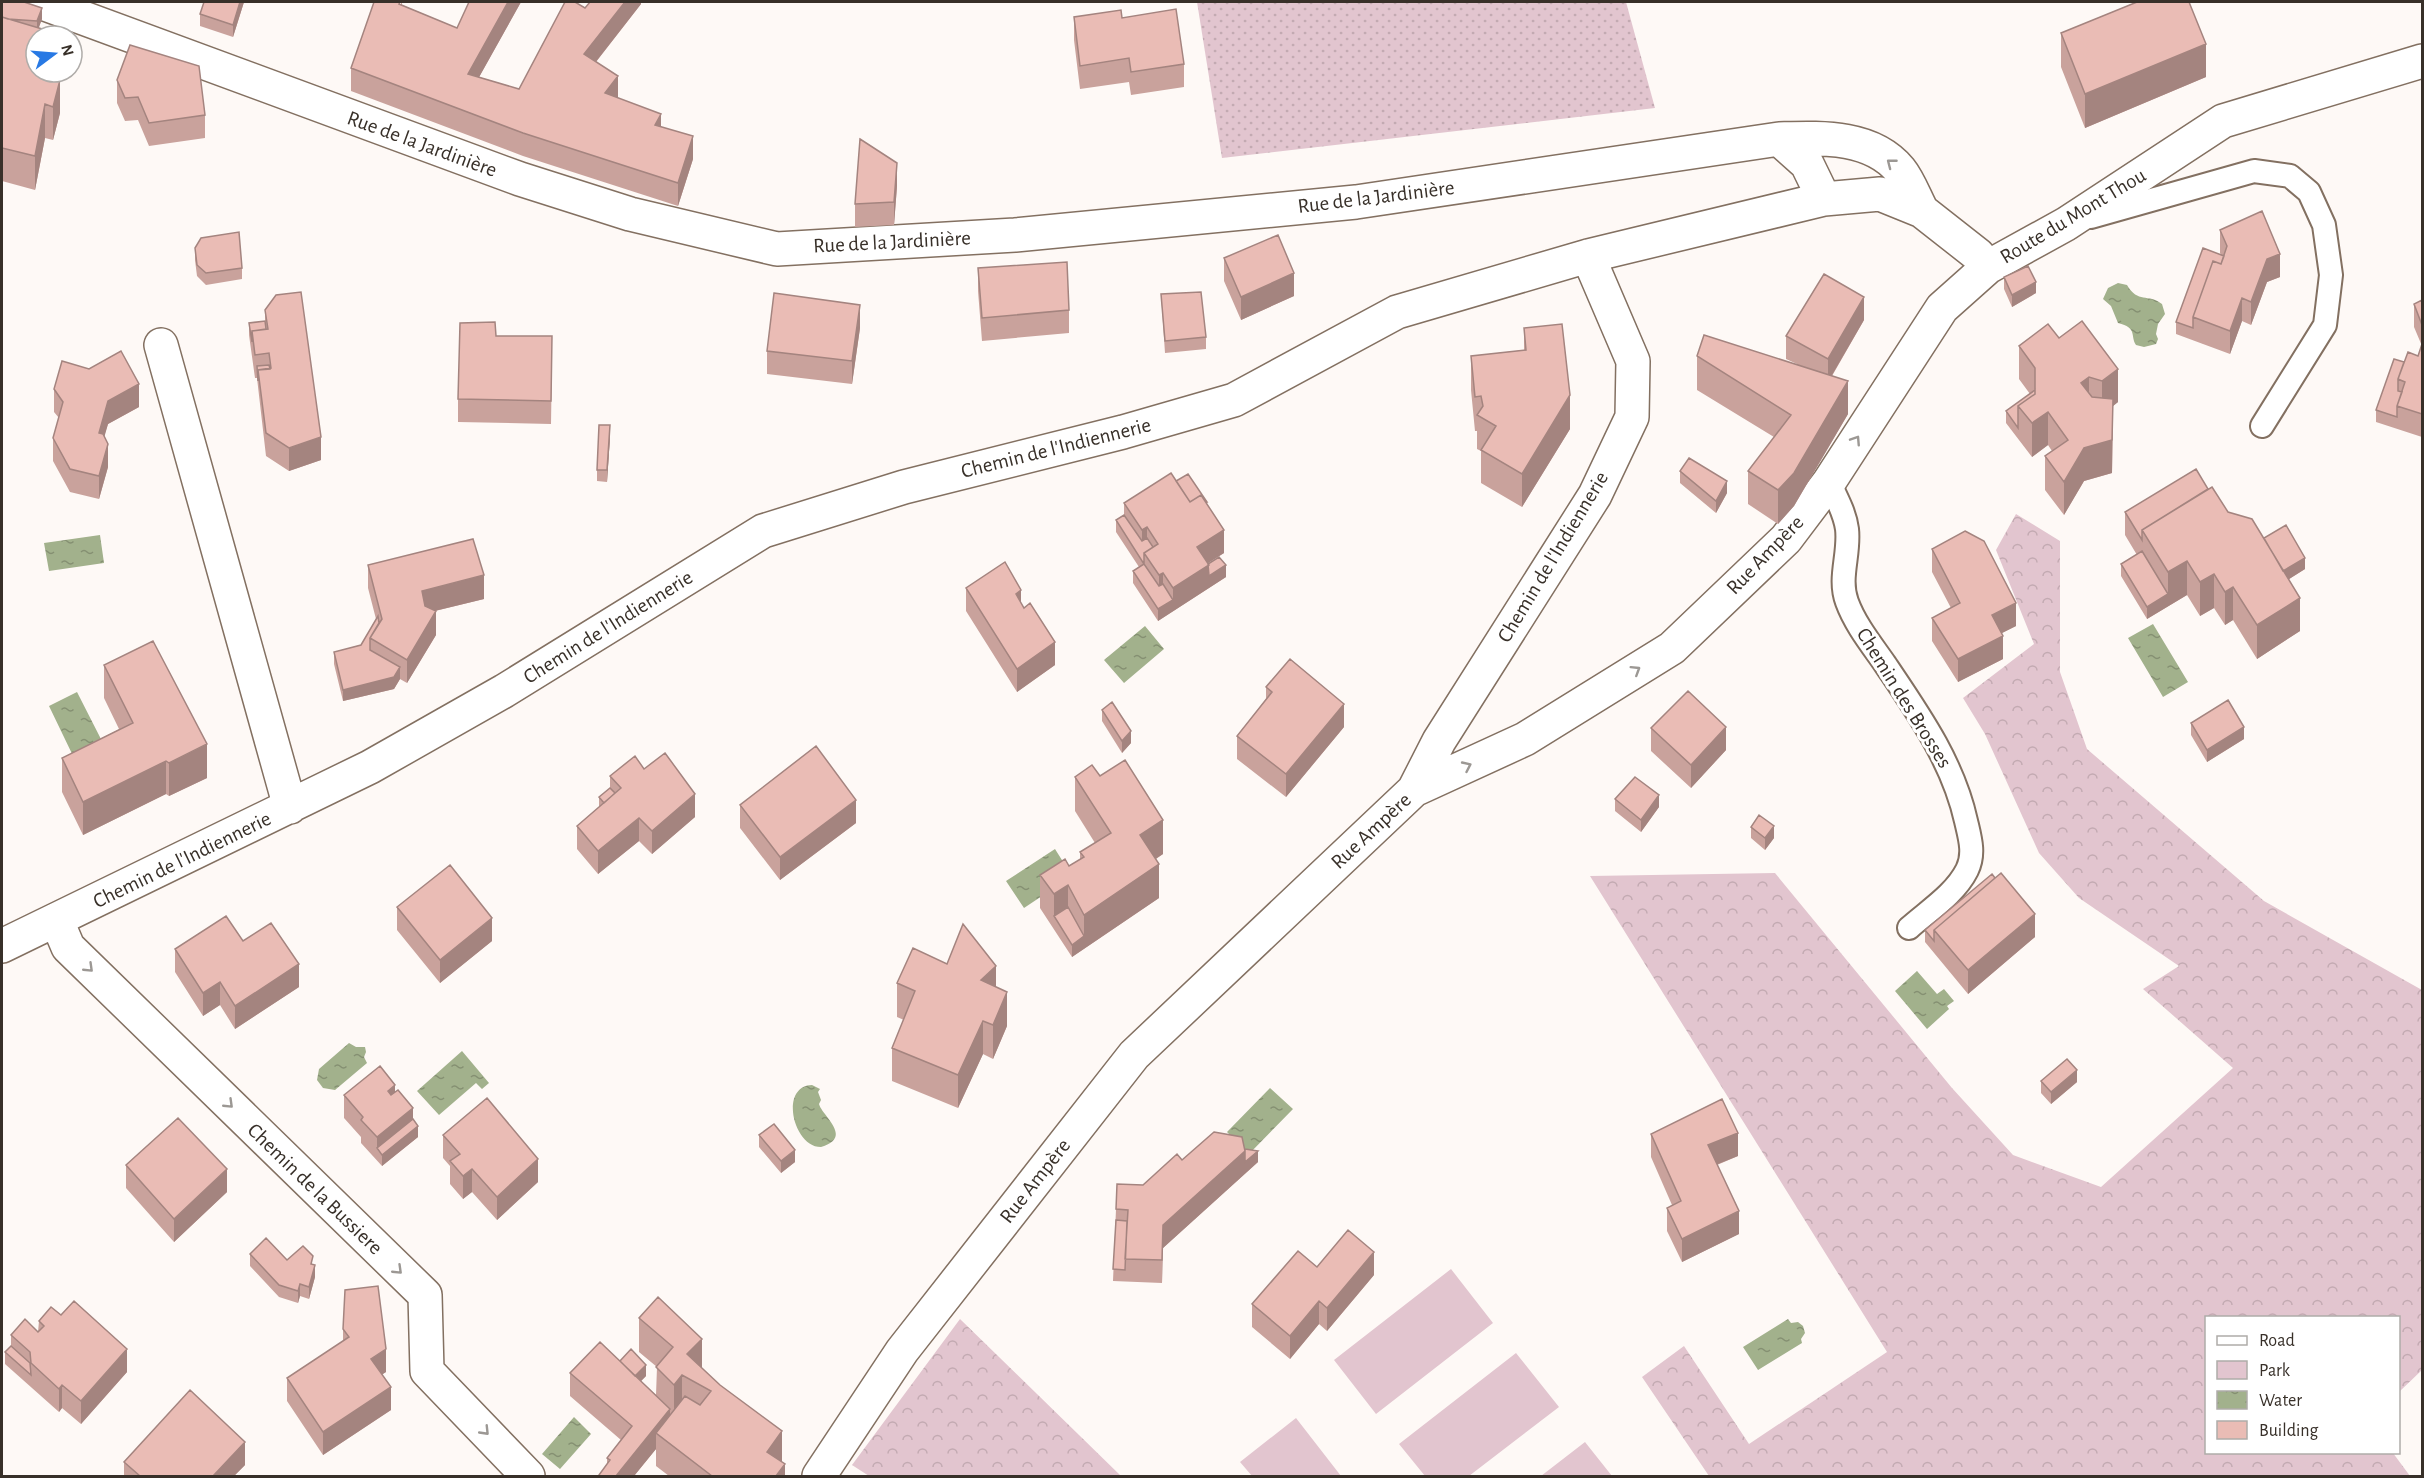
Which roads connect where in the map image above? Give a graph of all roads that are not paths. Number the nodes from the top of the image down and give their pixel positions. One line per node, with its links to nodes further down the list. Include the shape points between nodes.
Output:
1 (40, 2): 3 (street, Rue de la Jardinière, via 520,179 630,214 777,249 1015,235 1356,202)
2 (2422, 61): 6 (street, Route du Mont Thou, via 2223,121)
3 (1779, 139): 4 (street, via 1807,164); 5 (street, Rue de la Jardinière, one-way to 3, via 1900,170 1873,148 1829,138)
4 (1824, 198): 5 (street, Route du Mont Thou, via 1880,194); 7 (street, Route du Mont Thou)
5 (1922, 211): 8 (street, Route du Mont Thou)
6 (2066, 224): 8 (street, Route du Mont Thou); 10 (lane, via 2254,171 2290,176 2309,192 2324,225 2331,275 2325,325)
7 (1588, 256): 12 (street, Chemin de l'Indiennerie, via 1633,361 1632,417 1595,495 1439,741); 13 (street, Chemin de l'Indiennerie, via 1397,312 1234,400 904,487 763,531 504,691)
8 (1988, 267): 11 (street, Rue Ampère, one-way to 8, via 1941,308)
9 (161, 345): 13 (street)
10 (2262, 426)
11 (1829, 482): 12 (street, Rue Ampère, one-way to 11, via 1525,739 1672,648 1786,539); 15 (lane, Chemin des Brosses, via 1847,529 1842,586 1847,602 1948,766 1963,804 1972,848 1967,869 1955,888)
12 (1414, 790): 18 (street, Rue Ampère, via 1134,1055 902,1351)
13 (290, 807): 14 (street, Chemin de l'Indiennerie)
14 (57, 921): 16 (street, Chemin de l'Indiennerie); 17 (street, Chemin de la Bussiere, one-way to 17, via 68,947 424,1295 427,1371)
15 (1909, 928)
16 (2, 946)
17 (528, 1476)
18 (819, 1476)

